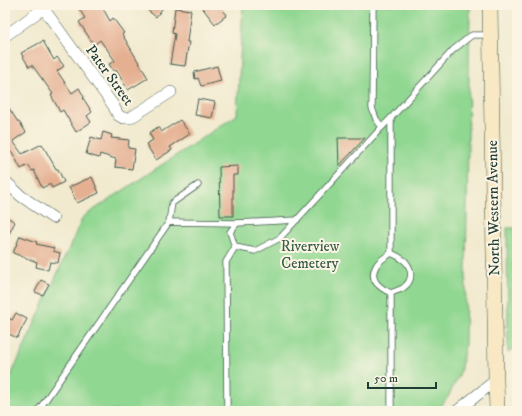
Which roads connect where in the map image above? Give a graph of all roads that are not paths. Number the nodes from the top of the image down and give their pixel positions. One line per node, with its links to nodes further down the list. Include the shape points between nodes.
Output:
1 (373, 5): 8 (lane, via 372,108)
2 (490, 5): 4 (main road, North Western Avenue)
3 (44, 6): 5 (street); 6 (street, Pater Street, via 118,115 130,118)
4 (491, 35): 7 (lane, via 472,35 453,50); 18 (main road, North Western Avenue)
5 (5, 36)
6 (171, 92)
7 (391, 118): 8 (lane); 16 (lane)
8 (382, 127): 12 (lane)
9 (5, 181): 11 (street, via 21,196)
10 (198, 185): 13 (lane, via 172,203)
11 (53, 218)
12 (297, 220): 14 (lane); 15 (lane, via 280,238 255,251)
13 (169, 222): 14 (lane); 19 (lane)
14 (237, 223): 15 (lane, via 230,232)
15 (235, 247): 20 (lane, via 226,262)
16 (391, 253): 17 (lane, via 380,261 374,273 377,285); 17 (lane, via 404,260 411,276 403,289)
17 (391, 293): 21 (lane)
18 (496, 380): 22 (street); 23 (main road, North Western Avenue)
19 (38, 411)
20 (226, 411)
21 (391, 411)
22 (457, 411)
23 (497, 411)

